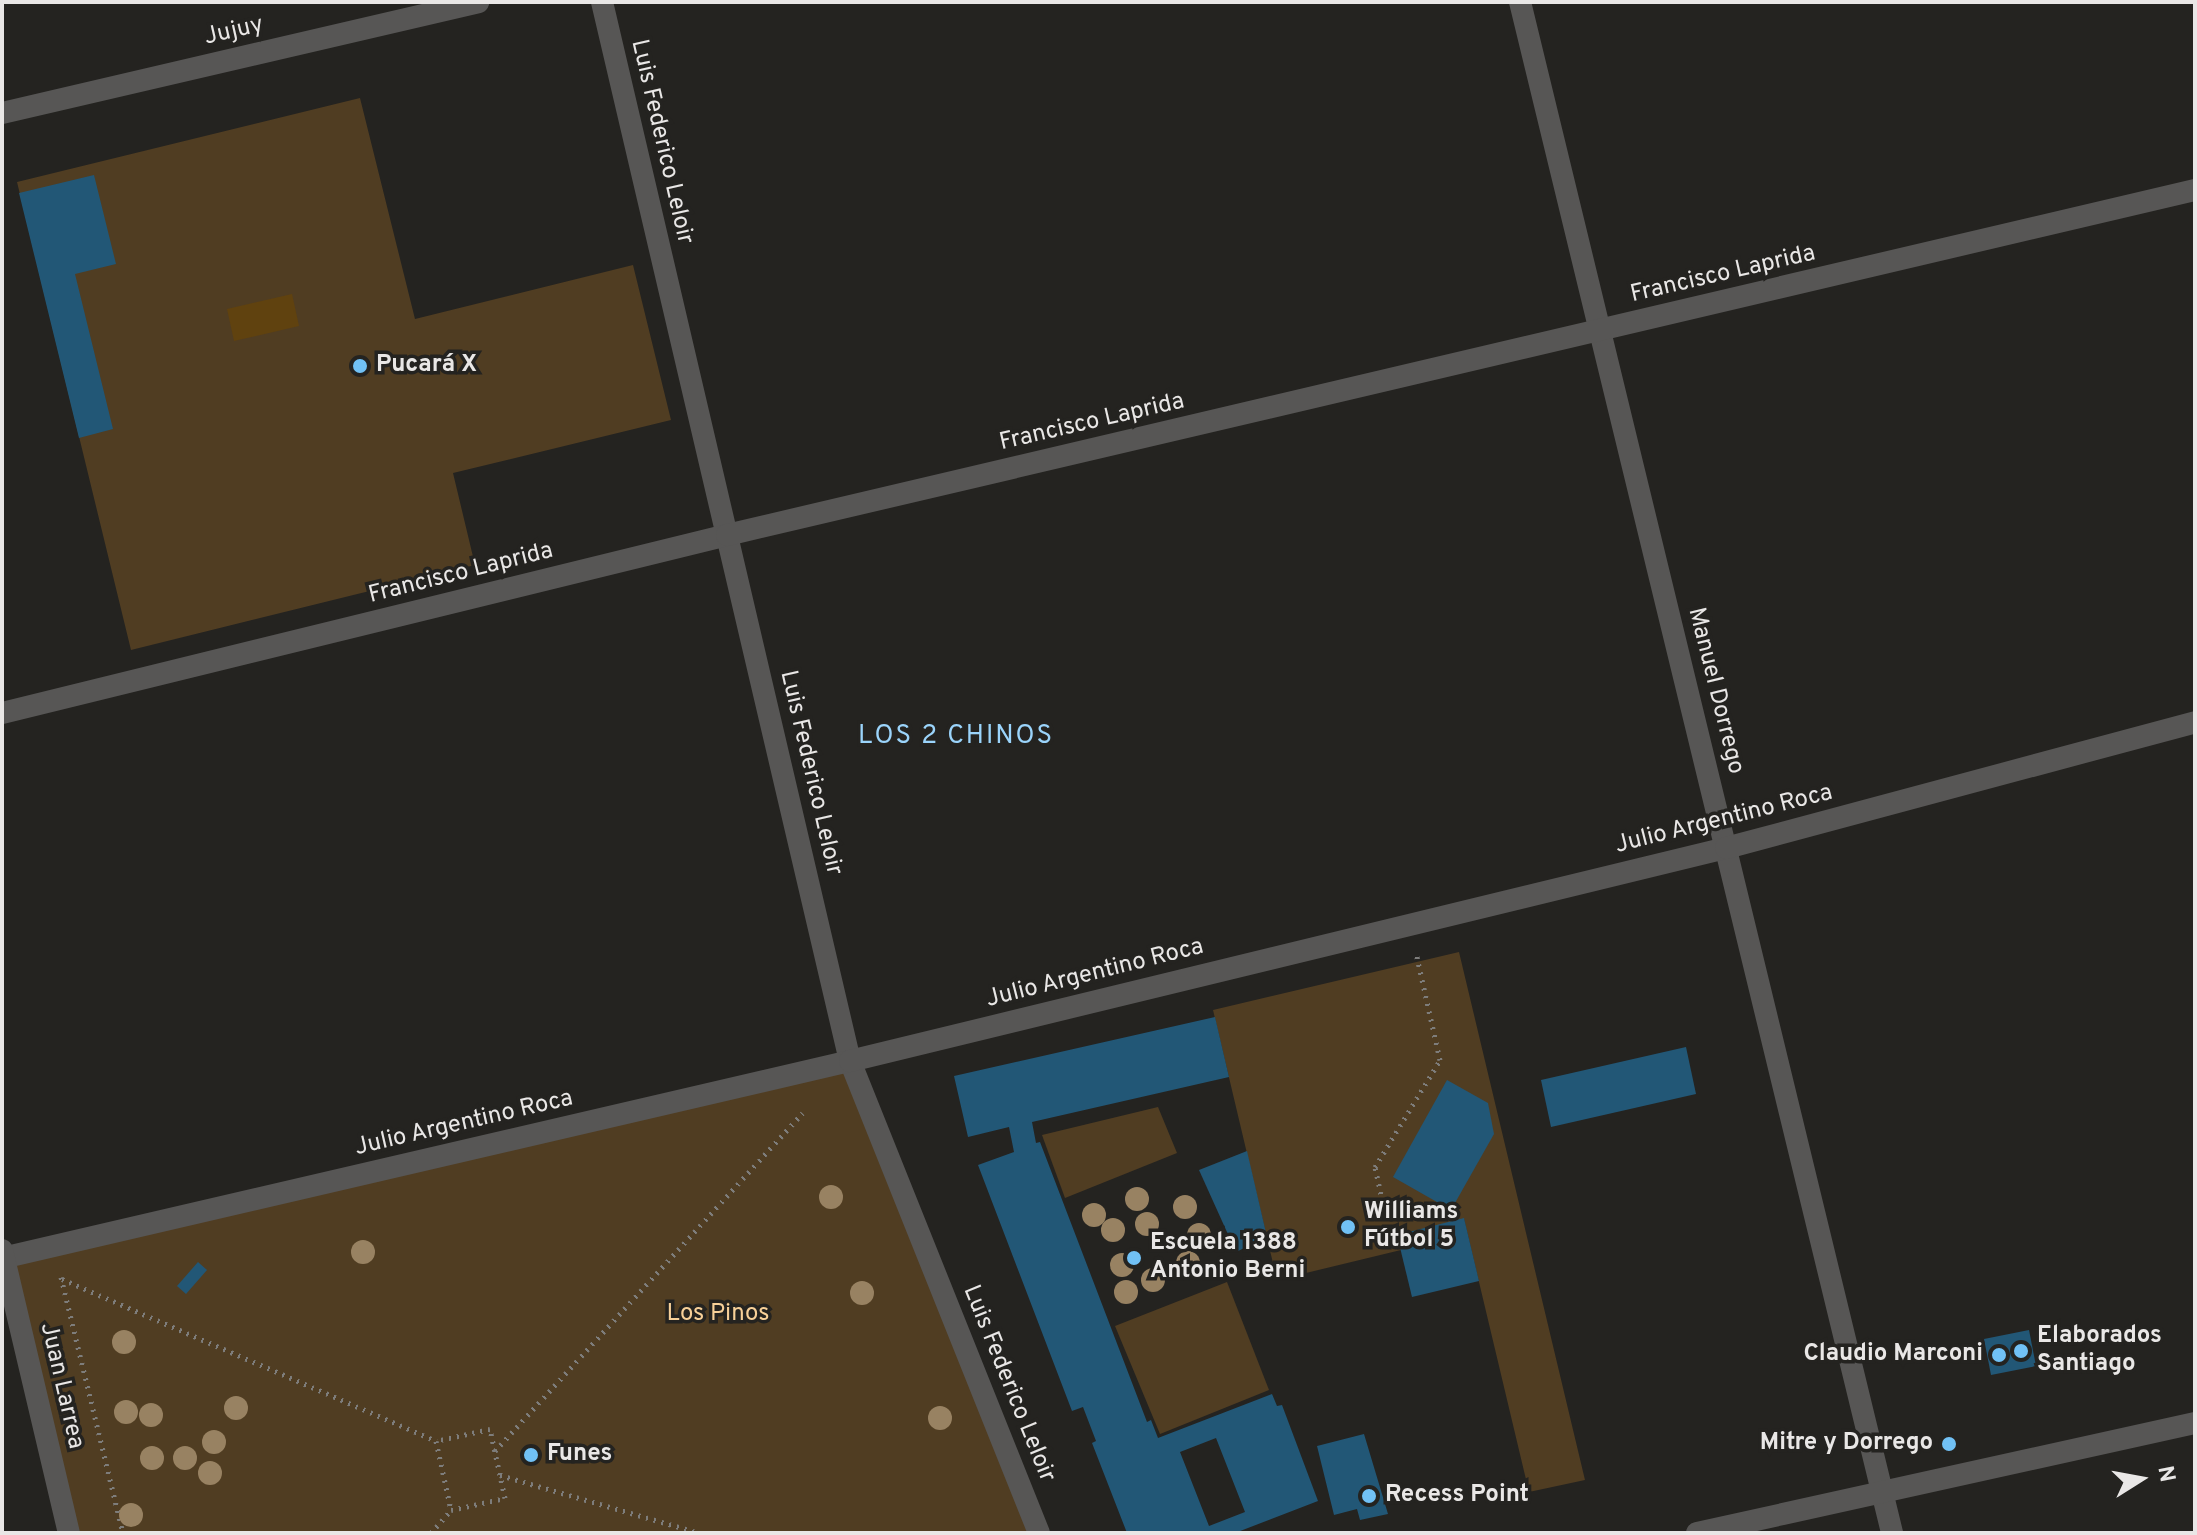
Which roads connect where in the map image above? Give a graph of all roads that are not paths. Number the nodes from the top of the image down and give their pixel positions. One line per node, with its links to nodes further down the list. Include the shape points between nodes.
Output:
1 (478, 2): 4 (street, Jujuy)
2 (602, 2): 7 (street, Luis Federico Leloir)
3 (1520, 2): 6 (street, Manuel Dorrego)
4 (2, 113)
5 (2195, 190): 6 (street, Francisco Laprida)
6 (1600, 330): 7 (street, Francisco Laprida); 10 (street, Manuel Dorrego)
7 (727, 535): 8 (street, Francisco Laprida); 11 (street, Luis Federico Leloir)
8 (2, 713)
9 (2195, 722): 10 (street, Julio Argentino Roca)
10 (1726, 848): 11 (street, Julio Argentino Roca); 14 (street, Manuel Dorrego)
11 (850, 1061): 12 (street, Julio Argentino Roca); 16 (street, Luis Federico Leloir)
12 (3, 1256): 15 (street, Juan Larrea)
13 (2195, 1423): 14 (street)
14 (1882, 1492): 17 (street); 18 (street, Manuel Dorrego)
15 (69, 1533)
16 (1039, 1533)
17 (1697, 1533)
18 (1892, 1533)

